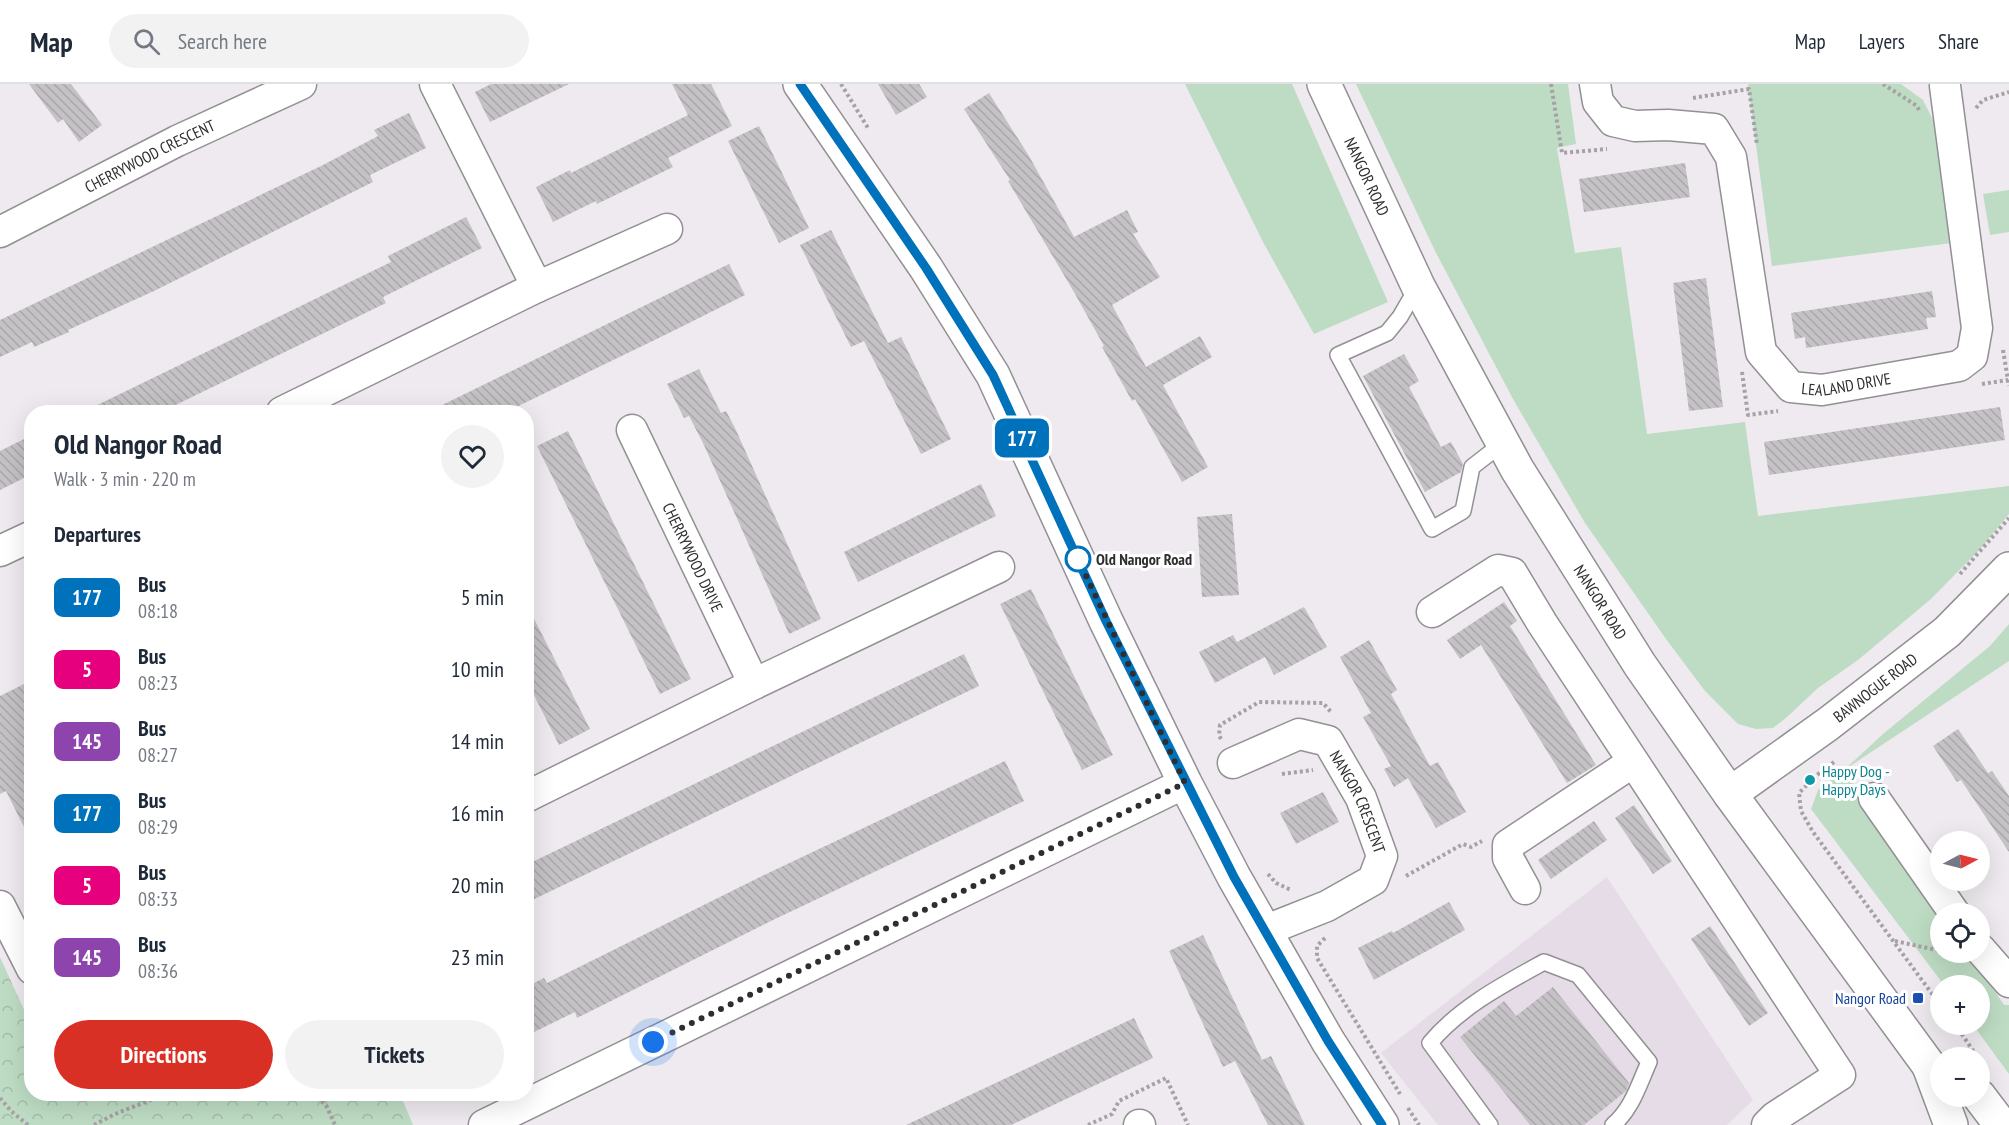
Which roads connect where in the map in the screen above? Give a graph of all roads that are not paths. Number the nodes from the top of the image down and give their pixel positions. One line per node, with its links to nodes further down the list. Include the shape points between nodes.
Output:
1 (301, 84): 8 (street, CHERRYWOOD CRESCENT, via 177,141)
2 (435, 84): 10 (street)
3 (800, 84): 22 (street, via 926,268 993,375)
4 (1324, 84): 9 (street, NANGOR ROAD)
5 (1595, 84): 6 (street, LEALAND DRIVE, via 1598,102 1613,121 1635,126 1668,124 1714,129 1731,157 1761,352 1791,387 1822,390 1959,366 1972,356 1977,328)
6 (1936, 92)
7 (666, 229): 10 (street)
8 (0, 231)
9 (1418, 286): 13 (street, NANGOR ROAD); 13 (lane, via 1387,333 1338,355 1432,529 1463,511 1472,467)
10 (537, 287): 11 (street)
11 (330, 402)
12 (632, 430): 19 (street, CHERRYWOOD DRIVE)
13 (1503, 443): 24 (street, NANGOR ROAD, via 1640,665)
14 (24, 540): 15 (street)
15 (0, 551)
16 (999, 567): 19 (street)
17 (2009, 569): 24 (street, BAWNOGUE ROAD, via 1947,632)
18 (1432, 612): 20 (street, via 1498,570 1512,573)
19 (754, 684): 23 (street)
20 (1633, 762): 26 (street, via 1508,845 1508,858); 43 (street, via 1840,1075)
21 (1233, 763): 29 (street, NANGOR CRESCENT, via 1299,734 1328,741 1361,798 1382,856 1373,880 1327,906)
22 (1185, 783): 29 (street); 35 (street)
23 (534, 793)
24 (1731, 794): 33 (street, NANGOR ROAD)
25 (1874, 798): 27 (street)
26 (1525, 889)
27 (1947, 903)
28 (0, 906): 30 (street)
29 (1264, 931): 39 (street, via 1328,1041)
30 (24, 953)
31 (1990, 960): 32 (street)
32 (2009, 982)
33 (1930, 1064)
34 (533, 1101): 41 (street)
35 (534, 1101)
36 (1946, 1107): 44 (street, NANGOR ROAD)
37 (1959, 1107): 45 (street)
38 (1987, 1107): 46 (street)
39 (1394, 1115)
40 (1482, 1122): 42 (lane, via 1430,1043 1443,1028 1498,987 1544,962 1578,975 1648,1062 1631,1102)
41 (484, 1125)
42 (1613, 1125)
43 (1767, 1125)
44 (1951, 1125)
45 (1972, 1125)
46 (2001, 1125)

